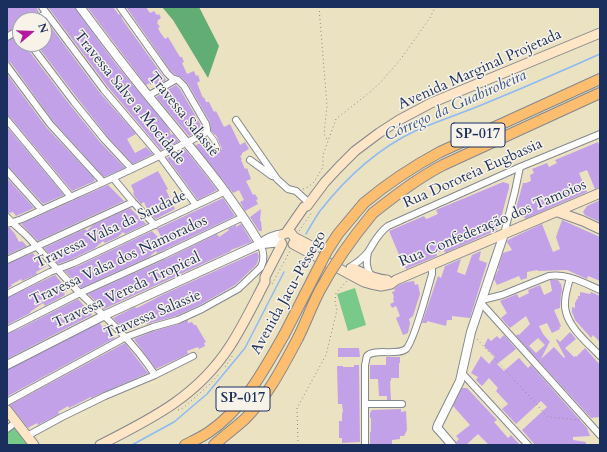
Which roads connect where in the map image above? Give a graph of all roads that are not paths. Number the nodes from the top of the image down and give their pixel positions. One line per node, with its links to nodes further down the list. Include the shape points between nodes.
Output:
1 (80, 7): 10 (street, Travessa Salassiê)
2 (120, 7): 8 (street)
3 (52, 21): 17 (street, Travessa Salve a Mocidade, via 104,90)
4 (600, 33): 30 (main road, Avenida Marginal Projetada, via 431,103 399,120 355,151 325,182)
5 (36, 52): 20 (street, via 104,139)
6 (7, 66): 24 (street, via 50,124)
7 (600, 79): 72 (highway, Avenida Jacu-Pêssego / SP-017, bridge, via 434,155 393,180 364,203 327,251 284,335 247,395 209,432)
8 (174, 80): 10 (street); 13 (street, via 186,89 206,124)
9 (600, 93): 73 (highway, Avenida Jacu-Pêssego / SP-017, bridge, via 436,168 373,213 334,266 276,378 246,418)
10 (148, 96): 15 (street, Travessa Salassiê)
11 (7, 120): 27 (street)
12 (236, 120): 23 (street)
13 (207, 131): 15 (street); 16 (street)
14 (600, 134): 19 (street, Rua Doroteia Eugbassia)
15 (188, 142): 17 (street); 25 (street, Travessa Salassiê)
16 (218, 149)
17 (160, 156): 20 (street); 29 (street, Travessa Salve a Mocidade)
18 (250, 160): 23 (street)
19 (520, 168): 38 (street); 42 (street, Rua Doroteia Eugbassia, via 388,226 380,232)
20 (132, 169): 22 (street)
21 (7, 171): 31 (street)
22 (113, 178): 24 (street); 28 (street)
23 (277, 179): 30 (street, via 288,190 296,191)
24 (103, 182): 27 (street)
25 (226, 191): 29 (street, Travessa Valsa da Saudade); 33 (street, Travessa Salassiê)
26 (600, 194): 32 (main road, Rua Confederação dos Tamoios)
27 (71, 197): 31 (street)
28 (133, 202): 36 (street); 41 (street)
29 (196, 205): 36 (street, Travessa Valsa da Saudade)
30 (310, 206): 39 (main road, Avenida Marginal Projetada, via 304,207)
31 (42, 210): 35 (street)
32 (558, 212): 37 (main road); 38 (main road, Rua Confederação dos Tamoios)
33 (243, 216): 40 (street, Travessa Salassiê); 51 (street, Travessa Valsa dos Namorados)
34 (7, 217): 35 (street)
35 (10, 223): 41 (street)
36 (155, 225): 46 (street, Travessa Valsa da Saudade)
37 (600, 229)
38 (504, 234): 44 (main road, Rua Confederação dos Tamoios); 53 (street)
39 (289, 238): 40 (street, Travessa Vereda Tropical, via 273,236); 45 (main road, Rua Confederação dos Tamoios); 49 (main road, Rua Confederação dos Tamoios, via 371,284 381,286); 71 (main road, Avenida Marginal Projetada, via 230,347 204,379 171,406)
40 (260, 244): 54 (street, Travessa Vereda Tropical); 56 (street, Travessa Salassie, via 263,263 238,289 189,315)
41 (36, 246): 43 (street); 46 (street)
42 (368, 252): 45 (street, Rua Doroteia Eugbassia); 47 (street, via 367,269)
43 (7, 260)
44 (432, 265): 49 (main road, Rua Confederação dos Tamoios); 63 (street, via 432,274 407,348 400,352 378,352 367,356)
45 (350, 267): 47 (main road, Rua Confederação dos Tamoios)
46 (58, 269): 51 (street); 52 (street, Travessa Valsa da Saudade)
47 (372, 277): 49 (main road, Rua Confederação dos Tamoios)
48 (570, 278): 50 (street); 53 (street, via 549,276); 58 (street, via 565,311 568,319 573,328)
49 (396, 280)
50 (600, 290)
51 (80, 293): 54 (street); 55 (street, Travessa Valsa dos Namorados)
52 (7, 294)
53 (482, 302): 60 (street, via 471,332); 68 (street)
54 (105, 315): 56 (street); 59 (street, Travessa Vereda Tropical)
55 (7, 330)
56 (126, 337): 61 (street); 62 (street, Travessa Salassie)
57 (193, 356): 61 (street)
58 (600, 356)
59 (7, 365)
60 (462, 373): 75 (street, via 457,389 437,428); 76 (street)
61 (155, 375): 69 (street, via 105,396)
62 (7, 402)
63 (366, 404): 64 (street); 74 (street)
64 (402, 404)
65 (7, 410): 66 (main road)
66 (16, 422): 67 (street); 69 (main road)
67 (7, 429)
68 (600, 435)
69 (27, 436): 70 (main road)
70 (34, 445)
71 (100, 445)
72 (185, 445)
73 (214, 445)
74 (365, 445)
75 (452, 445)
76 (528, 445)

